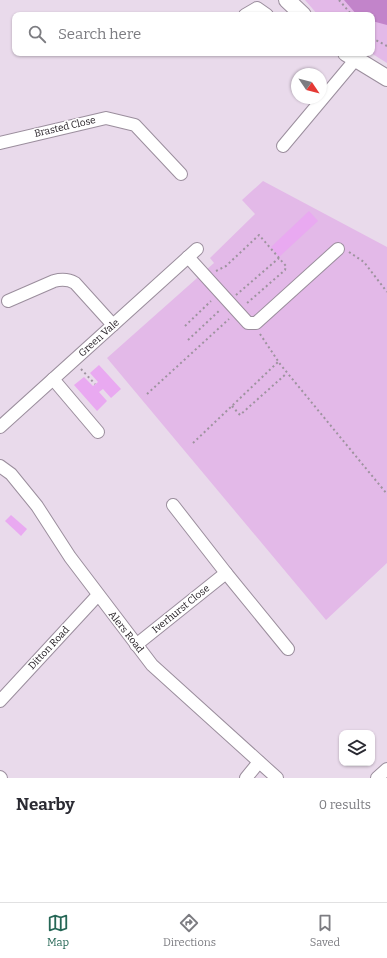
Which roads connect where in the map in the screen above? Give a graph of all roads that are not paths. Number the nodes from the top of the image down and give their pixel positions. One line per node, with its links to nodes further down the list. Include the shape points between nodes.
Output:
1 (287, 0): 4 (main road)
2 (250, 12): 3 (street, via 257,8)
3 (263, 12)
4 (300, 12)
5 (351, 57): 6 (main road); 8 (street)
6 (387, 78)
7 (0, 143): 9 (street, Brasted Close, via 106,118 134,125)
8 (283, 146)
9 (181, 174)
10 (338, 249): 12 (street, Green Vale, via 256,324 248,323 228,302 208,278 193,253)
11 (8, 301): 12 (street, via 54,281 71,281)
12 (113, 325): 13 (street, Green Vale)
13 (53, 379): 14 (street, Green Vale); 15 (street)
14 (0, 427)
15 (98, 432)
16 (0, 466): 19 (street, Alers Road, via 11,474 37,506)
17 (173, 505): 18 (street)
18 (226, 573): 20 (street, Iverhurst Close); 21 (street)
19 (98, 595): 20 (street, Alers Road); 22 (street, Ditton Road)
20 (136, 645): 23 (street, Alers Road, via 163,676)
21 (288, 649)
22 (0, 701)
23 (259, 762): 25 (street); 26 (street, Alers Road)
24 (387, 769): 27 (street)
25 (246, 778)
26 (277, 778)
27 (377, 778)

